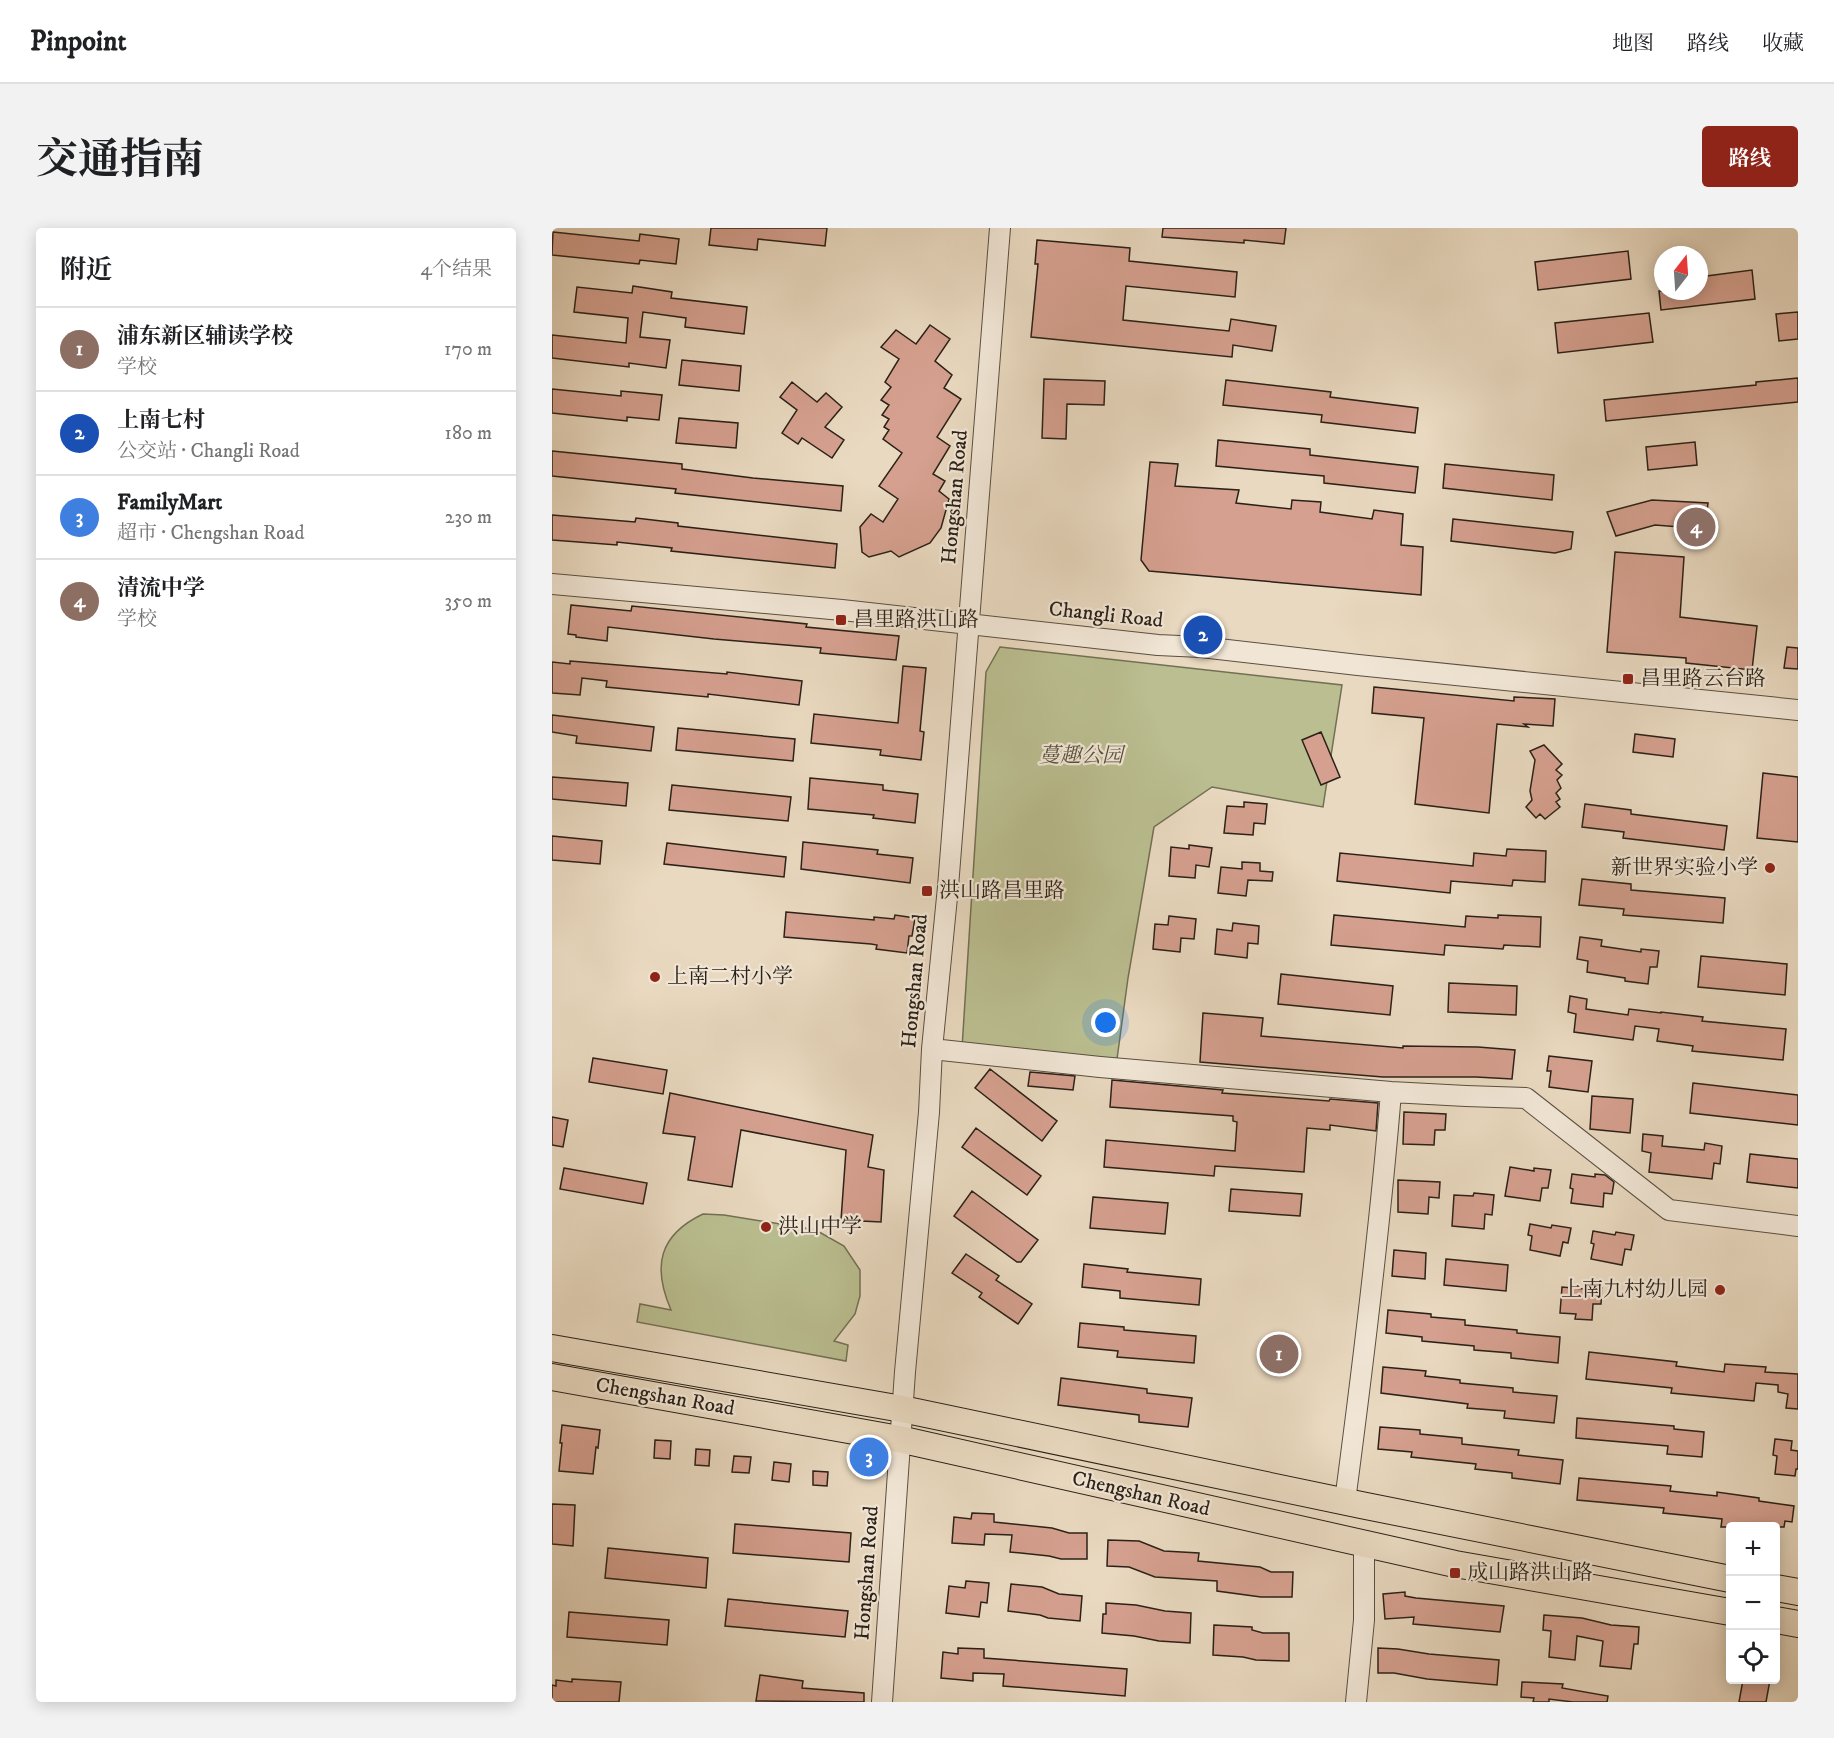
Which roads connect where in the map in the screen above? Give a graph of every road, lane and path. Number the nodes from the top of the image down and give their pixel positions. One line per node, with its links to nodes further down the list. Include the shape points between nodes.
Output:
1 (1000, 228): 3 (street, Hongshan Road)
2 (552, 584): 3 (street, Changli Road)
3 (969, 625): 4 (street, Changli Road); 5 (street, Hongshan Road)
4 (1798, 710)
5 (932, 1049): 6 (street); 10 (street, Hongshan Road)
6 (1391, 1092): 7 (street, via 1526,1098 1669,1210); 12 (street)
7 (1798, 1226)
8 (552, 1348): 10 (main road, Chengshan Road)
9 (552, 1377): 11 (main road, Chengshan Road)
10 (902, 1409): 11 (street, Hongshan Road); 12 (main road, Chengshan Road)
11 (899, 1439): 13 (main road, Chengshan Road); 20 (street, Hongshan Road)
12 (1345, 1501): 14 (main road, Chengshan Road)
13 (1364, 1544): 17 (main road, Chengshan Road, via 1455,1564); 21 (street, via 1364,1620)
14 (1726, 1578)
15 (1780, 1589): 16 (main road)
16 (1798, 1592)
17 (1726, 1611)
18 (1780, 1621): 19 (main road)
19 (1798, 1624)
20 (882, 1702)
21 (1356, 1702)

